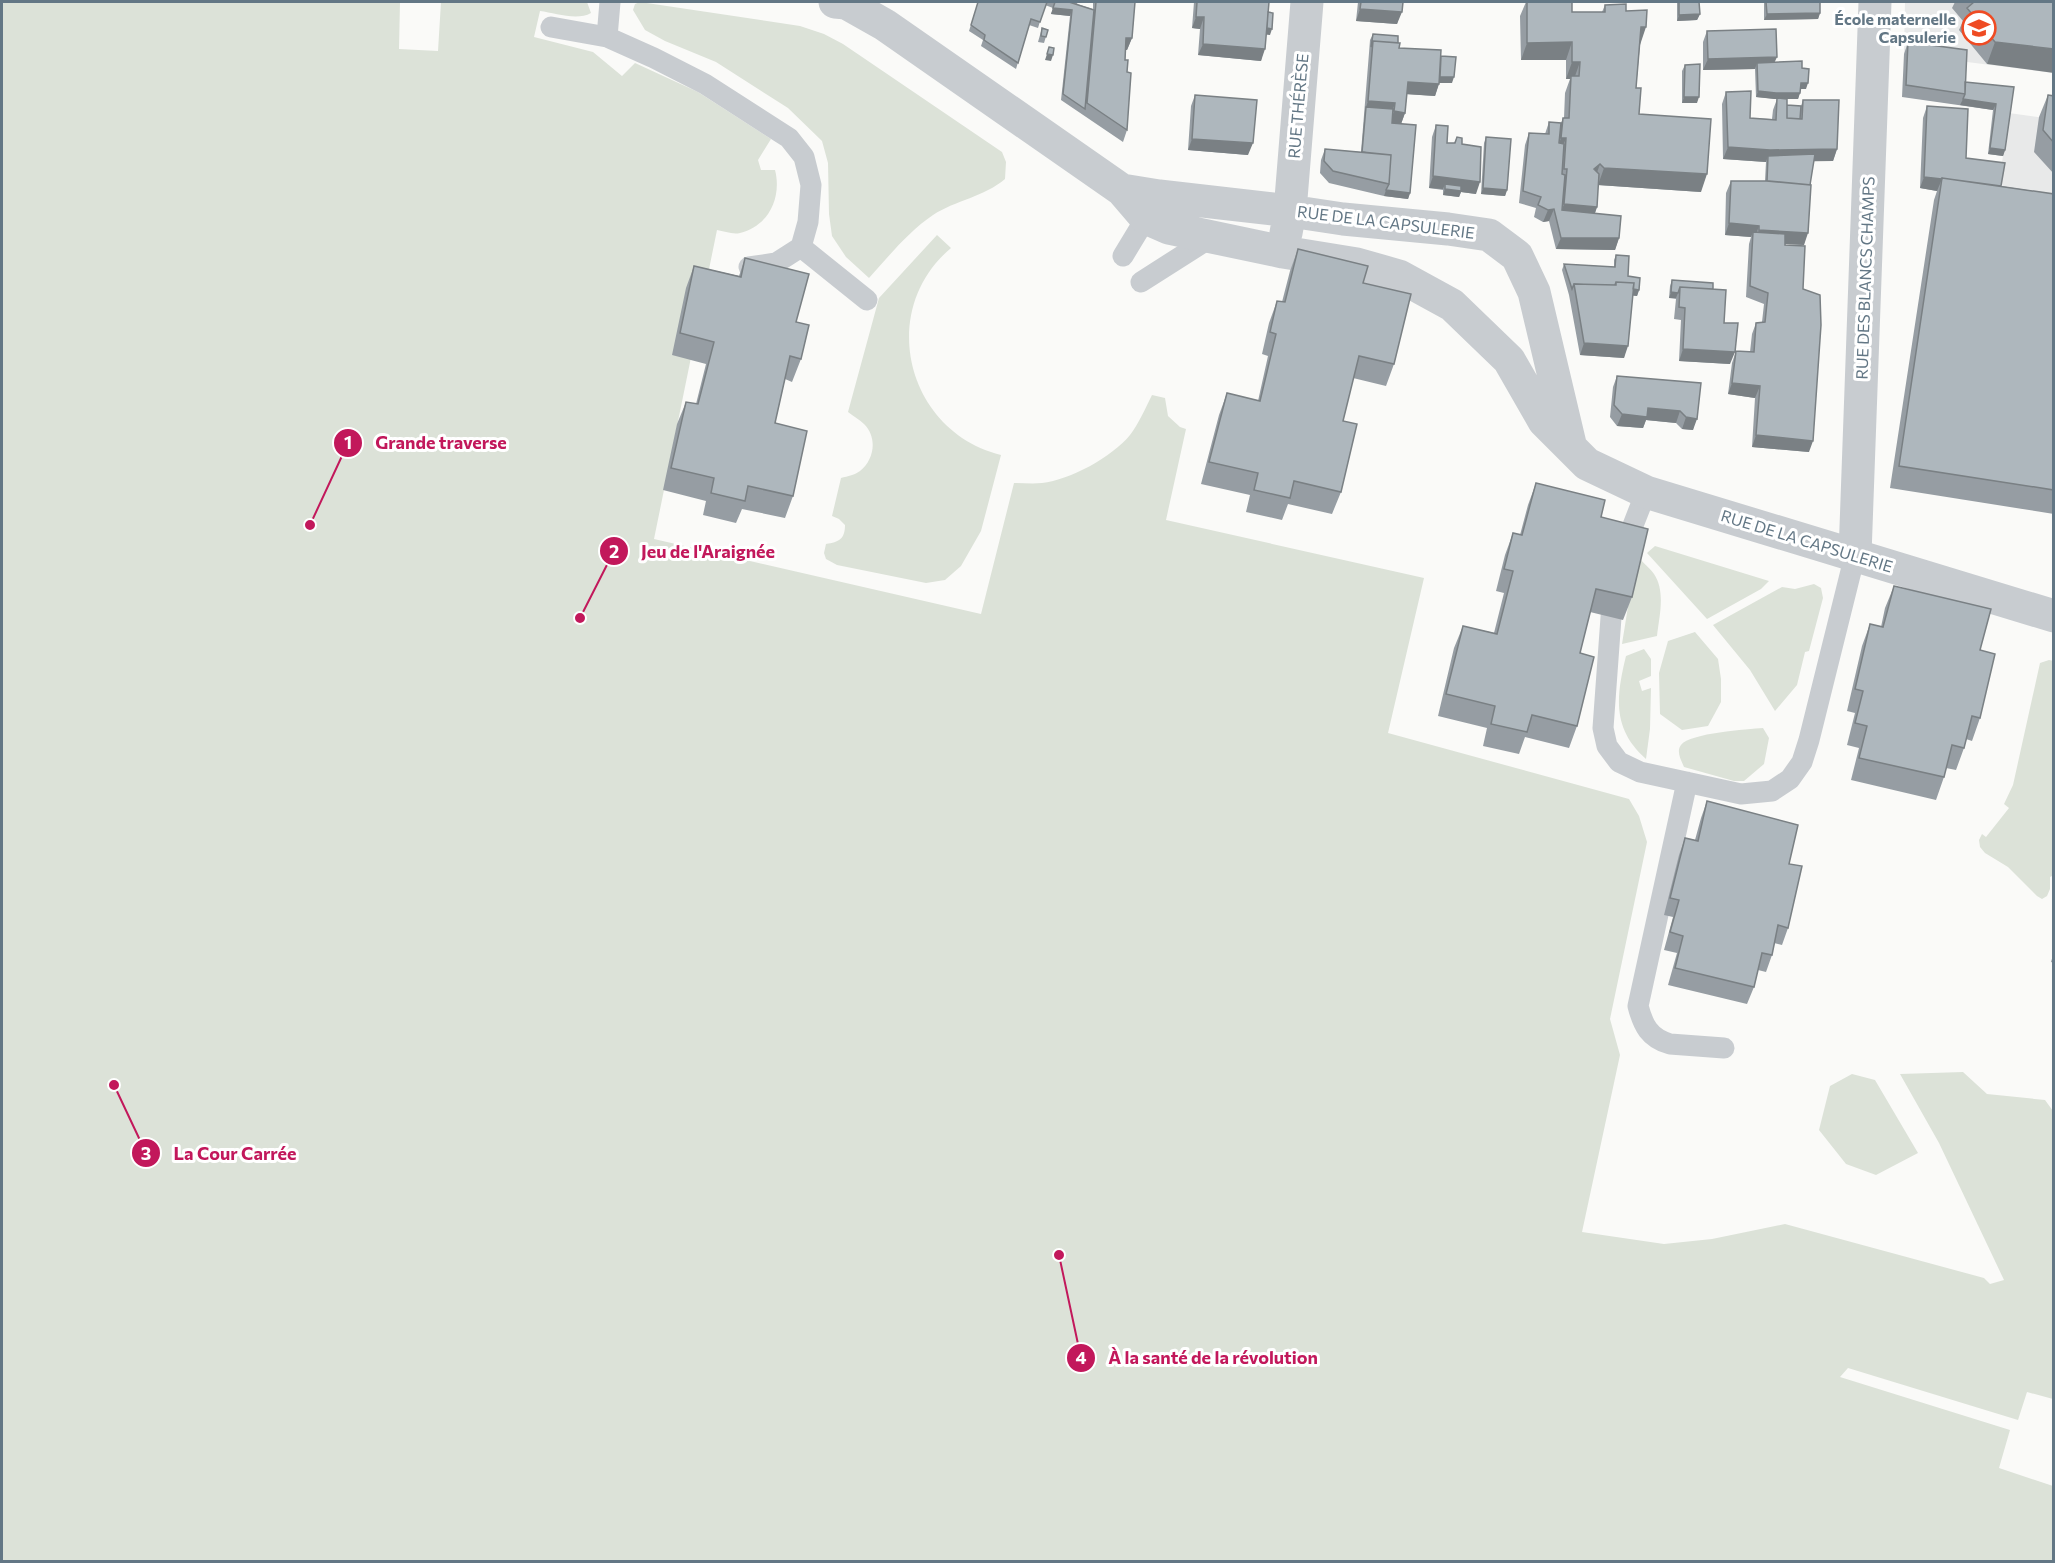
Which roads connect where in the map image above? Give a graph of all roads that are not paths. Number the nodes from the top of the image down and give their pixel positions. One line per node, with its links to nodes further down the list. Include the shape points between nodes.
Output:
1 (610, 2): 7 (lane)
2 (835, 2): 5 (street, RUE DE LA CAPSULERIE)
3 (1307, 2): 9 (street, RUE THÉRÈSE)
4 (1875, 2): 20 (street, RUE DES BLANCS CHAMPS)
5 (890, 13): 8 (street, RUE DE LA CAPSULERIE)
6 (551, 27): 7 (lane)
7 (607, 37): 12 (lane, via 705,84 789,138 804,157 811,185)
8 (1122, 190): 9 (street, RUE DE LA CAPSULERIE); 10 (street, RUE DE LA CAPSULERIE)
9 (1290, 211): 13 (street, RUE THÉRÈSE); 18 (street, RUE DE LA CAPSULERIE, via 1490,235 1517,256 1534,292)
10 (1146, 218): 11 (street, RUE DE LA CAPSULERIE); 14 (lane)
11 (1210, 238): 13 (street, RUE DE LA CAPSULERIE); 16 (lane)
12 (801, 247): 15 (lane, via 777,264); 17 (lane)
13 (1283, 252): 18 (street, RUE DE LA CAPSULERIE, via 1357,264 1399,276 1452,304 1509,360 1544,421)
14 (1123, 256)
15 (749, 267)
16 (1141, 282)
17 (867, 300)
18 (1570, 447): 19 (street, RUE DE LA CAPSULERIE, via 1587,465)
19 (1646, 492): 20 (street, RUE DE LA CAPSULERIE); 22 (lane, via 1620,558 1611,597 1603,728 1607,746 1619,762 1640,772)
20 (1855, 555): 21 (street, RUE DE LA CAPSULERIE); 22 (lane, via 1809,740 1802,762 1790,779 1772,791 1741,794)
21 (2054, 616)
22 (1687, 782): 23 (lane, via 1638,1006 1642,1024 1661,1041)
23 (1724, 1048)

